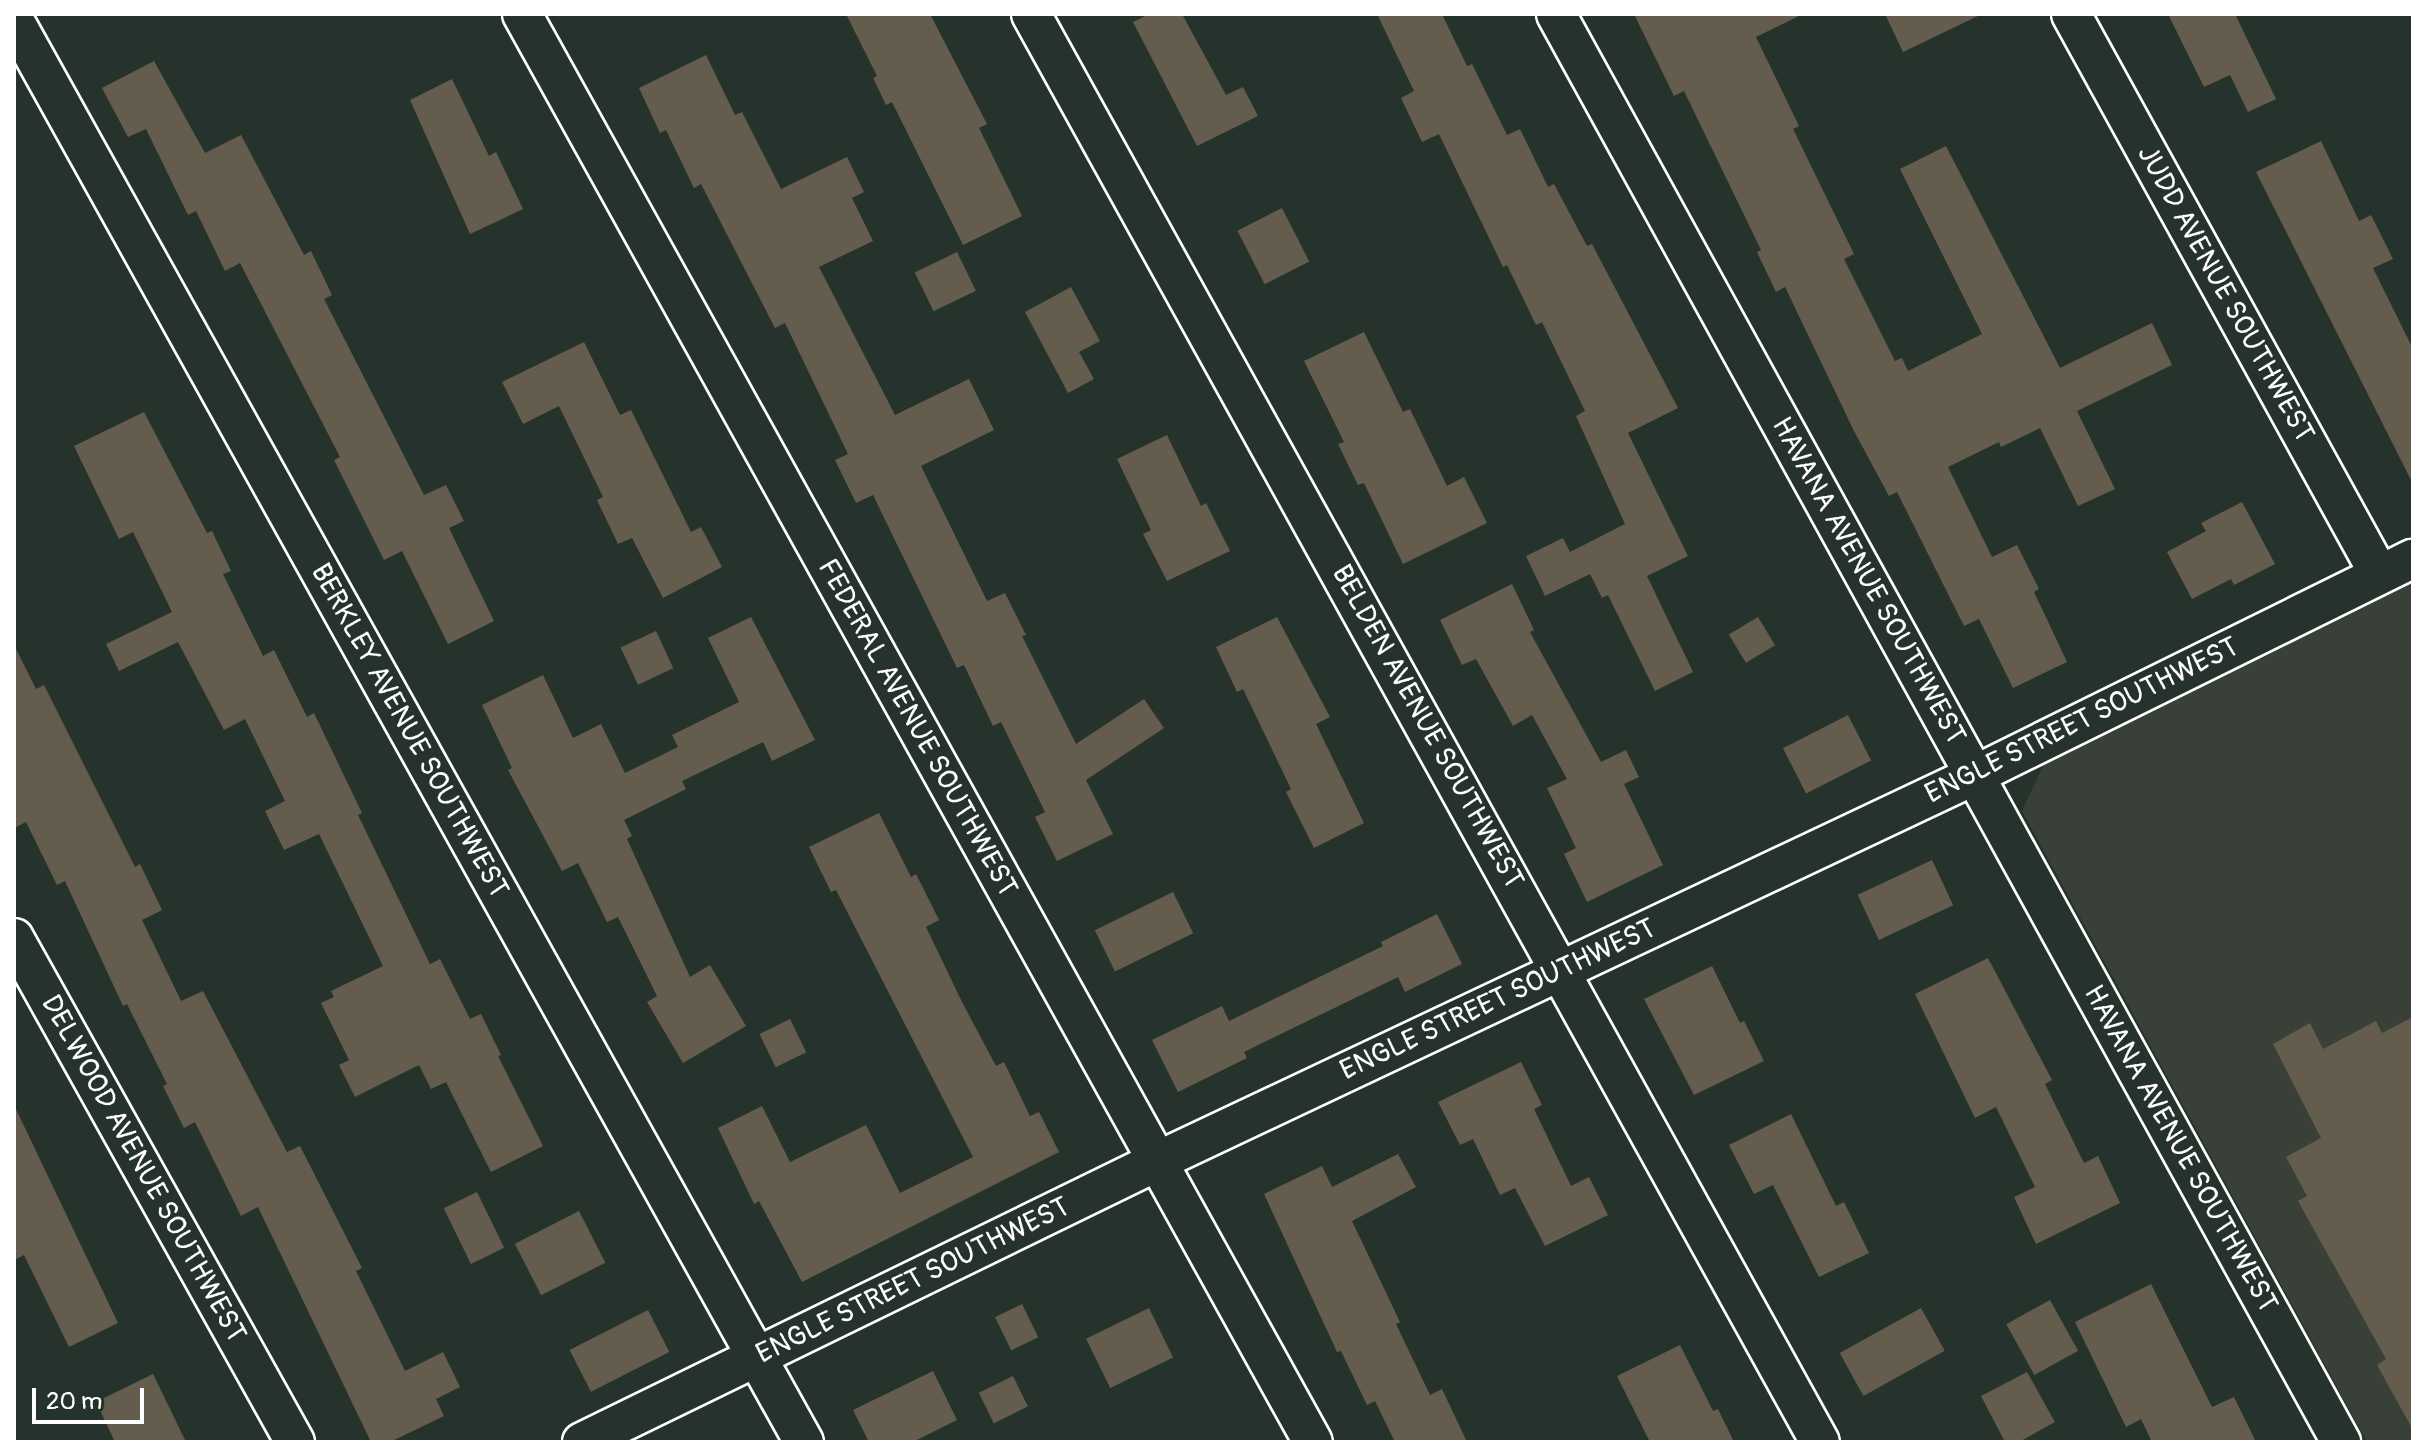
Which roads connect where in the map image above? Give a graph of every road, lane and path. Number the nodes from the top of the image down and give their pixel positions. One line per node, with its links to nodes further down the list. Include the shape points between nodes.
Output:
1 (522, 14): 11 (street, FEDERAL AVENUE SOUTHWEST)
2 (1031, 14): 10 (street, BELDEN AVENUE SOUTHWEST)
3 (1556, 14): 8 (street, HAVANA AVENUE SOUTHWEST)
4 (2071, 14): 7 (street, JUDD AVENUE SOUTHWEST)
5 (14, 20): 12 (street, BERKLEY AVENUE SOUTHWEST)
6 (2413, 559): 7 (street, ENGLE STREET SOUTHWEST)
7 (2379, 574): 8 (street, ENGLE STREET SOUTHWEST)
8 (1975, 775): 10 (street, ENGLE STREET SOUTHWEST); 18 (street, HAVANA AVENUE SOUTHWEST)
9 (14, 938): 13 (street, DELWOOD AVENUE SOUTHWEST)
10 (1562, 969): 11 (street, ENGLE STREET SOUTHWEST); 17 (street, BELDEN AVENUE SOUTHWEST)
11 (1158, 1161): 12 (street, ENGLE STREET SOUTHWEST); 16 (street, FEDERAL AVENUE SOUTHWEST)
12 (757, 1357): 14 (street, ENGLE STREET SOUTHWEST); 15 (street, BERKLEY AVENUE SOUTHWEST)
13 (295, 1442)
14 (582, 1442)
15 (804, 1442)
16 (1313, 1442)
17 (1820, 1442)
18 (2341, 1442)

